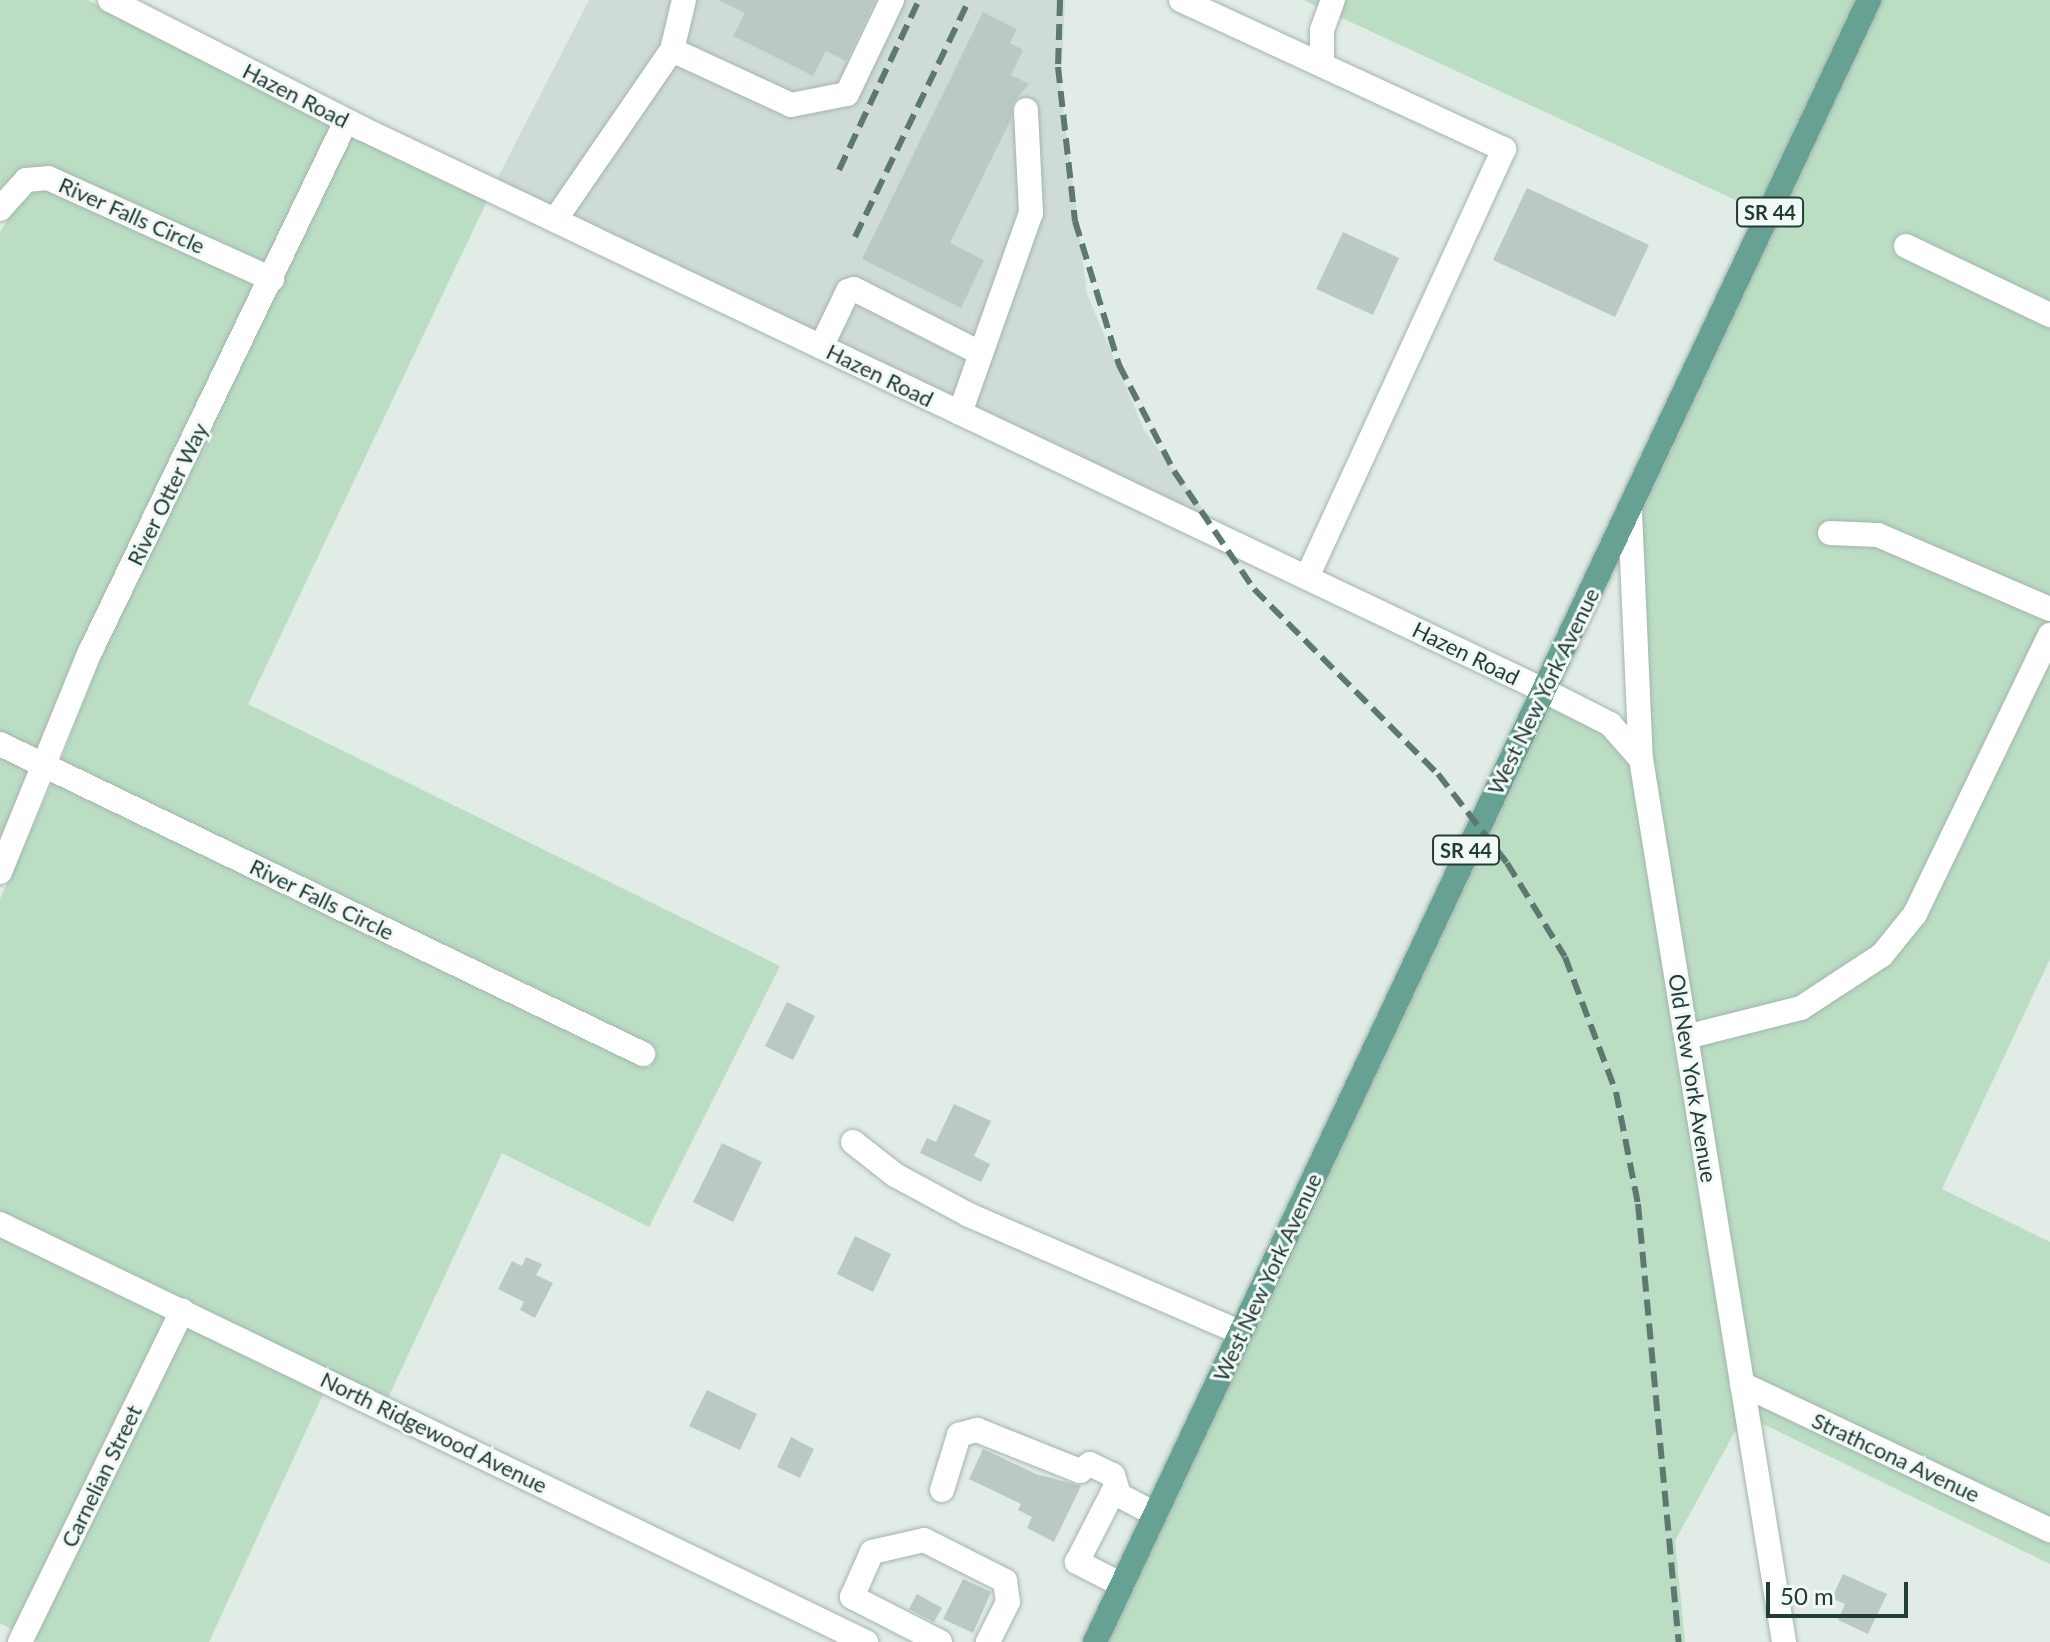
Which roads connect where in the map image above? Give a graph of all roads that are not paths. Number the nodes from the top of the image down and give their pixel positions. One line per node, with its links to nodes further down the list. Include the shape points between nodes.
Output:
1 (110, 0): 10 (street, Hazen Road)
2 (684, 0): 7 (street)
3 (892, 0): 7 (street, via 847,94 791,105)
4 (1181, 0): 8 (street)
5 (1333, 0): 8 (street, via 1322,30)
6 (1869, 0): 19 (main road, West New York Avenue / SR 44)
7 (672, 50): 12 (street)
8 (1322, 65): 21 (street, via 1504,149)
9 (1026, 110): 17 (street, via 1031,213)
10 (346, 121): 12 (street, Hazen Road); 14 (street, River Otter Way)
11 (0, 209): 14 (street, River Falls Circle, via 26,180 48,178)
12 (555, 220): 16 (street, Hazen Road)
13 (1906, 246): 15 (street)
14 (272, 279): 27 (street, River Otter Way, via 90,652)
15 (2050, 315)
16 (821, 347): 17 (street, via 848,291 854,289); 18 (street, Hazen Road)
17 (978, 352): 18 (street)
18 (960, 413): 21 (street, Hazen Road)
19 (1630, 512): 24 (main road, West New York Avenue / SR 44); 26 (street, Old New York Avenue)
20 (1830, 533): 22 (street, via 1878,535)
21 (1307, 577): 24 (street, Hazen Road)
22 (2050, 609)
23 (2050, 635): 29 (street, via 1915,914 1882,955 1801,1008)
24 (1545, 691): 26 (street, Hazen Road, via 1610,724); 34 (main road, West New York Avenue / SR 44)
25 (0, 744): 27 (street, River Falls Circle)
26 (1641, 759): 29 (street, Old New York Avenue)
27 (47, 767): 28 (street, River Otter Way); 30 (street, River Falls Circle)
28 (0, 872)
29 (1686, 1037): 35 (street, Old New York Avenue)
30 (643, 1054)
31 (853, 1142): 34 (street, via 895,1175 969,1215)
32 (0, 1224): 33 (street, North Ridgewood Avenue)
33 (182, 1311): 41 (street, Carnelian Street); 42 (street, North Ridgewood Avenue)
34 (1240, 1332): 38 (main road, West New York Avenue / SR 44)
35 (1742, 1384): 39 (street, Strathcona Avenue); 46 (street, Old New York Avenue)
36 (942, 1490): 37 (street, via 959,1435 977,1430 1080,1471 1090,1464 1113,1475)
37 (1119, 1495): 38 (street); 40 (street, via 1113,1492 1077,1562)
38 (1155, 1514): 40 (main road, West New York Avenue / SR 44)
39 (2050, 1530)
40 (1122, 1585): 45 (main road, West New York Avenue / SR 44)
41 (20, 1642)
42 (866, 1642)
43 (940, 1642): 44 (street, via 852,1597 872,1552 924,1540 1005,1581 1008,1602)
44 (988, 1642)
45 (1095, 1642)
46 (1784, 1642)

